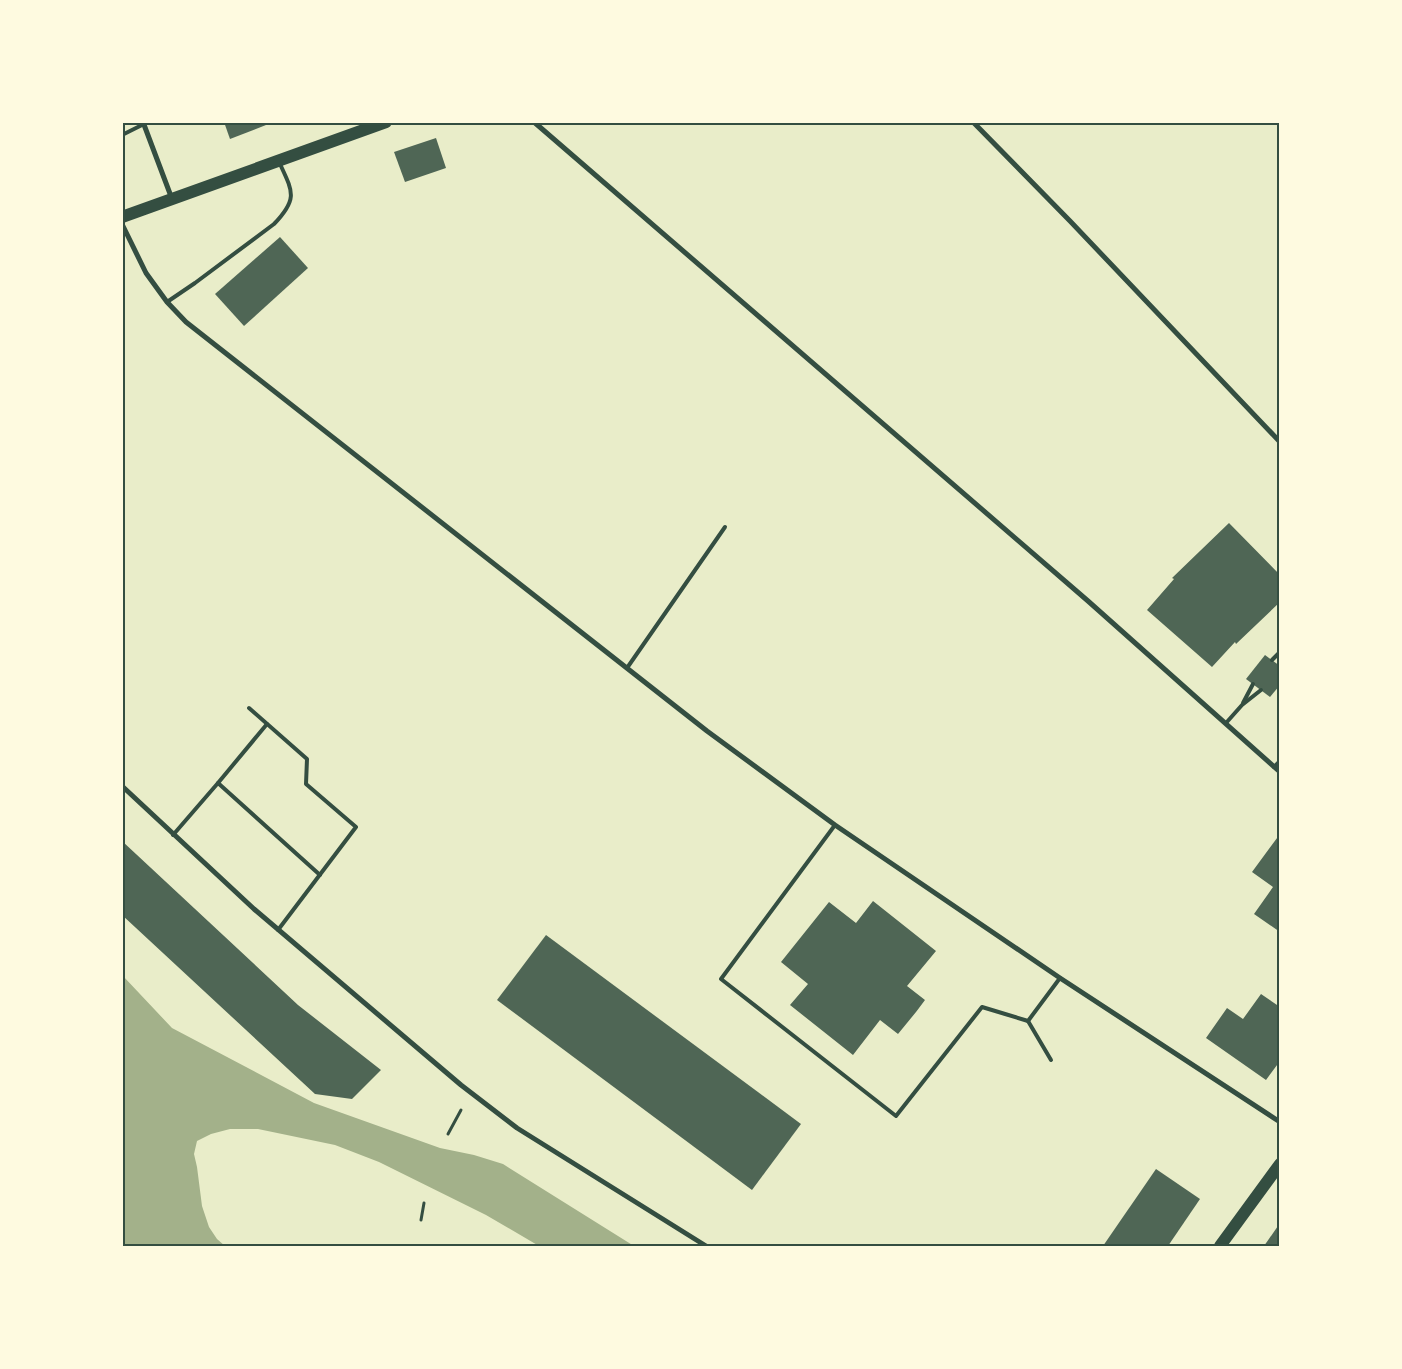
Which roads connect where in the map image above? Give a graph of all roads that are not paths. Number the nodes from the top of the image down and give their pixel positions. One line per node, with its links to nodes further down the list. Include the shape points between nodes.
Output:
1 (386, 122): 6 (main road)
2 (534, 122): 20 (street)
3 (973, 122): 11 (street)
4 (143, 123): 5 (lane); 7 (street)
5 (122, 134)
6 (279, 161): 7 (main road); 10 (lane, via 291,190 290,203 283,214)
7 (172, 199): 8 (main road)
8 (122, 217)
9 (122, 224): 10 (street, via 146,273)
10 (168, 302): 15 (street, via 186,322)
11 (1280, 442)
12 (726, 527): 15 (lane)
13 (1280, 652): 14 (lane)
14 (1272, 660)
15 (627, 668): 27 (street)
16 (1253, 684): 18 (lane)
17 (1261, 690): 18 (lane)
18 (1242, 705): 20 (lane)
19 (249, 708): 21 (lane)
20 (1226, 723): 23 (street)
21 (267, 724): 25 (lane); 29 (lane, via 306,759 306,784 356,827)
22 (1280, 760): 23 (lane)
23 (1274, 767): 24 (street)
24 (1280, 772)
25 (218, 783): 28 (lane); 29 (lane)
26 (122, 786): 28 (street)
27 (835, 826): 31 (street); 32 (lane, via 721,979 896,1116 982,1007)
28 (173, 835): 30 (street)
29 (320, 875): 30 (lane)
30 (278, 930): 36 (street, via 517,1128)
31 (1060, 978): 32 (lane); 34 (street)
32 (1028, 1021): 33 (lane)
33 (1051, 1060)
34 (1280, 1122)
35 (1280, 1164): 37 (main road)
36 (706, 1246)
37 (1220, 1246)

